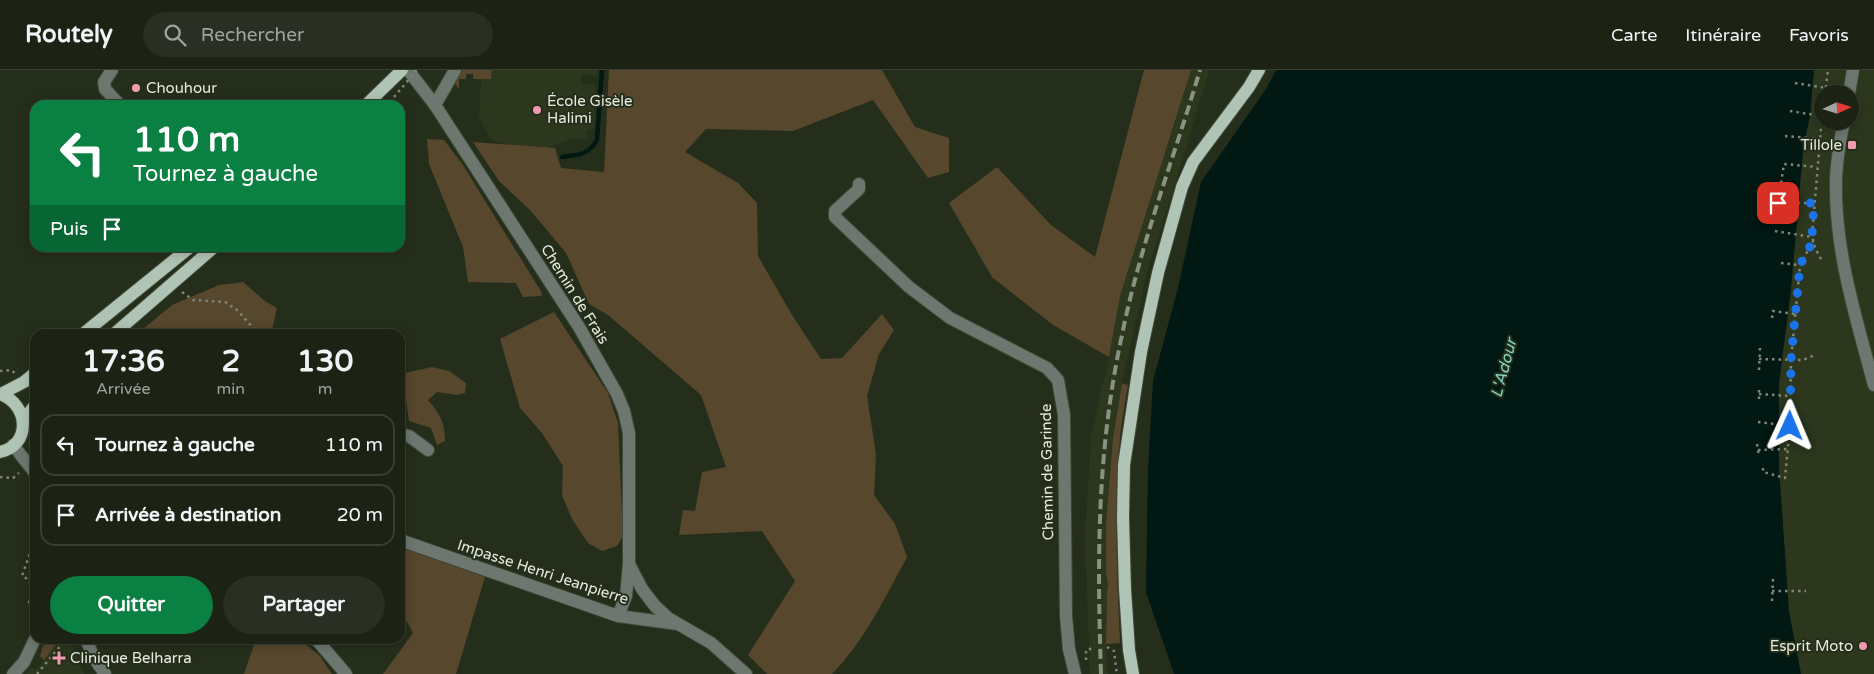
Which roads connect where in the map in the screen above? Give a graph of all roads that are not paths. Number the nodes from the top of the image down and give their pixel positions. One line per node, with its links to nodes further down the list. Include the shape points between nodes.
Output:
1 (112, 70): 8 (street, via 104,82 105,89)
2 (402, 70): 9 (main road, via 389,92)
3 (408, 70): 10 (street, Chemin de Frais)
4 (455, 70): 10 (street)
5 (1259, 70): 39 (main road, via 1193,162 1182,187 1158,273 1141,352 1124,465 1125,589)
6 (1853, 70): 7 (street)
7 (1850, 85)
8 (115, 100)
9 (375, 100)
10 (435, 105): 28 (street, Chemin de Frais, via 579,327 620,402 629,433)
11 (1843, 130): 18 (street, via 1836,177 1842,256)
12 (859, 184): 38 (street, Chemin de Garinde, via 859,189 835,210 835,217 909,287 950,318 1047,368 1058,380 1064,415 1066,616)
13 (184, 252): 15 (main road)
14 (208, 252): 16 (main road)
15 (89, 329)
16 (120, 329)
17 (30, 377): 19 (main road)
18 (1874, 385)
19 (1, 394): 21 (main road, via 16,404)
20 (30, 412): 21 (main road)
21 (23, 421): 23 (main road, via 21,434)
22 (405, 435): 24 (street)
23 (13, 445): 25 (main road); 26 (street)
24 (428, 450)
25 (0, 452)
26 (30, 467)
27 (405, 542): 29 (street, Impasse Henri Jeanpierre)
28 (629, 564): 29 (street, Chemin de Frais, via 626,596); 30 (street, Chemin de Frais, via 655,606)
29 (618, 616): 30 (street, Impasse Henri Jeanpierre)
30 (678, 624): 37 (street, Chemin de Frais, via 711,643)
31 (33, 644): 34 (street)
32 (88, 644): 35 (street)
33 (320, 644): 36 (street)
34 (14, 674)
35 (105, 674)
36 (346, 674)
37 (746, 674)
38 (1075, 674)
39 (1133, 674)

